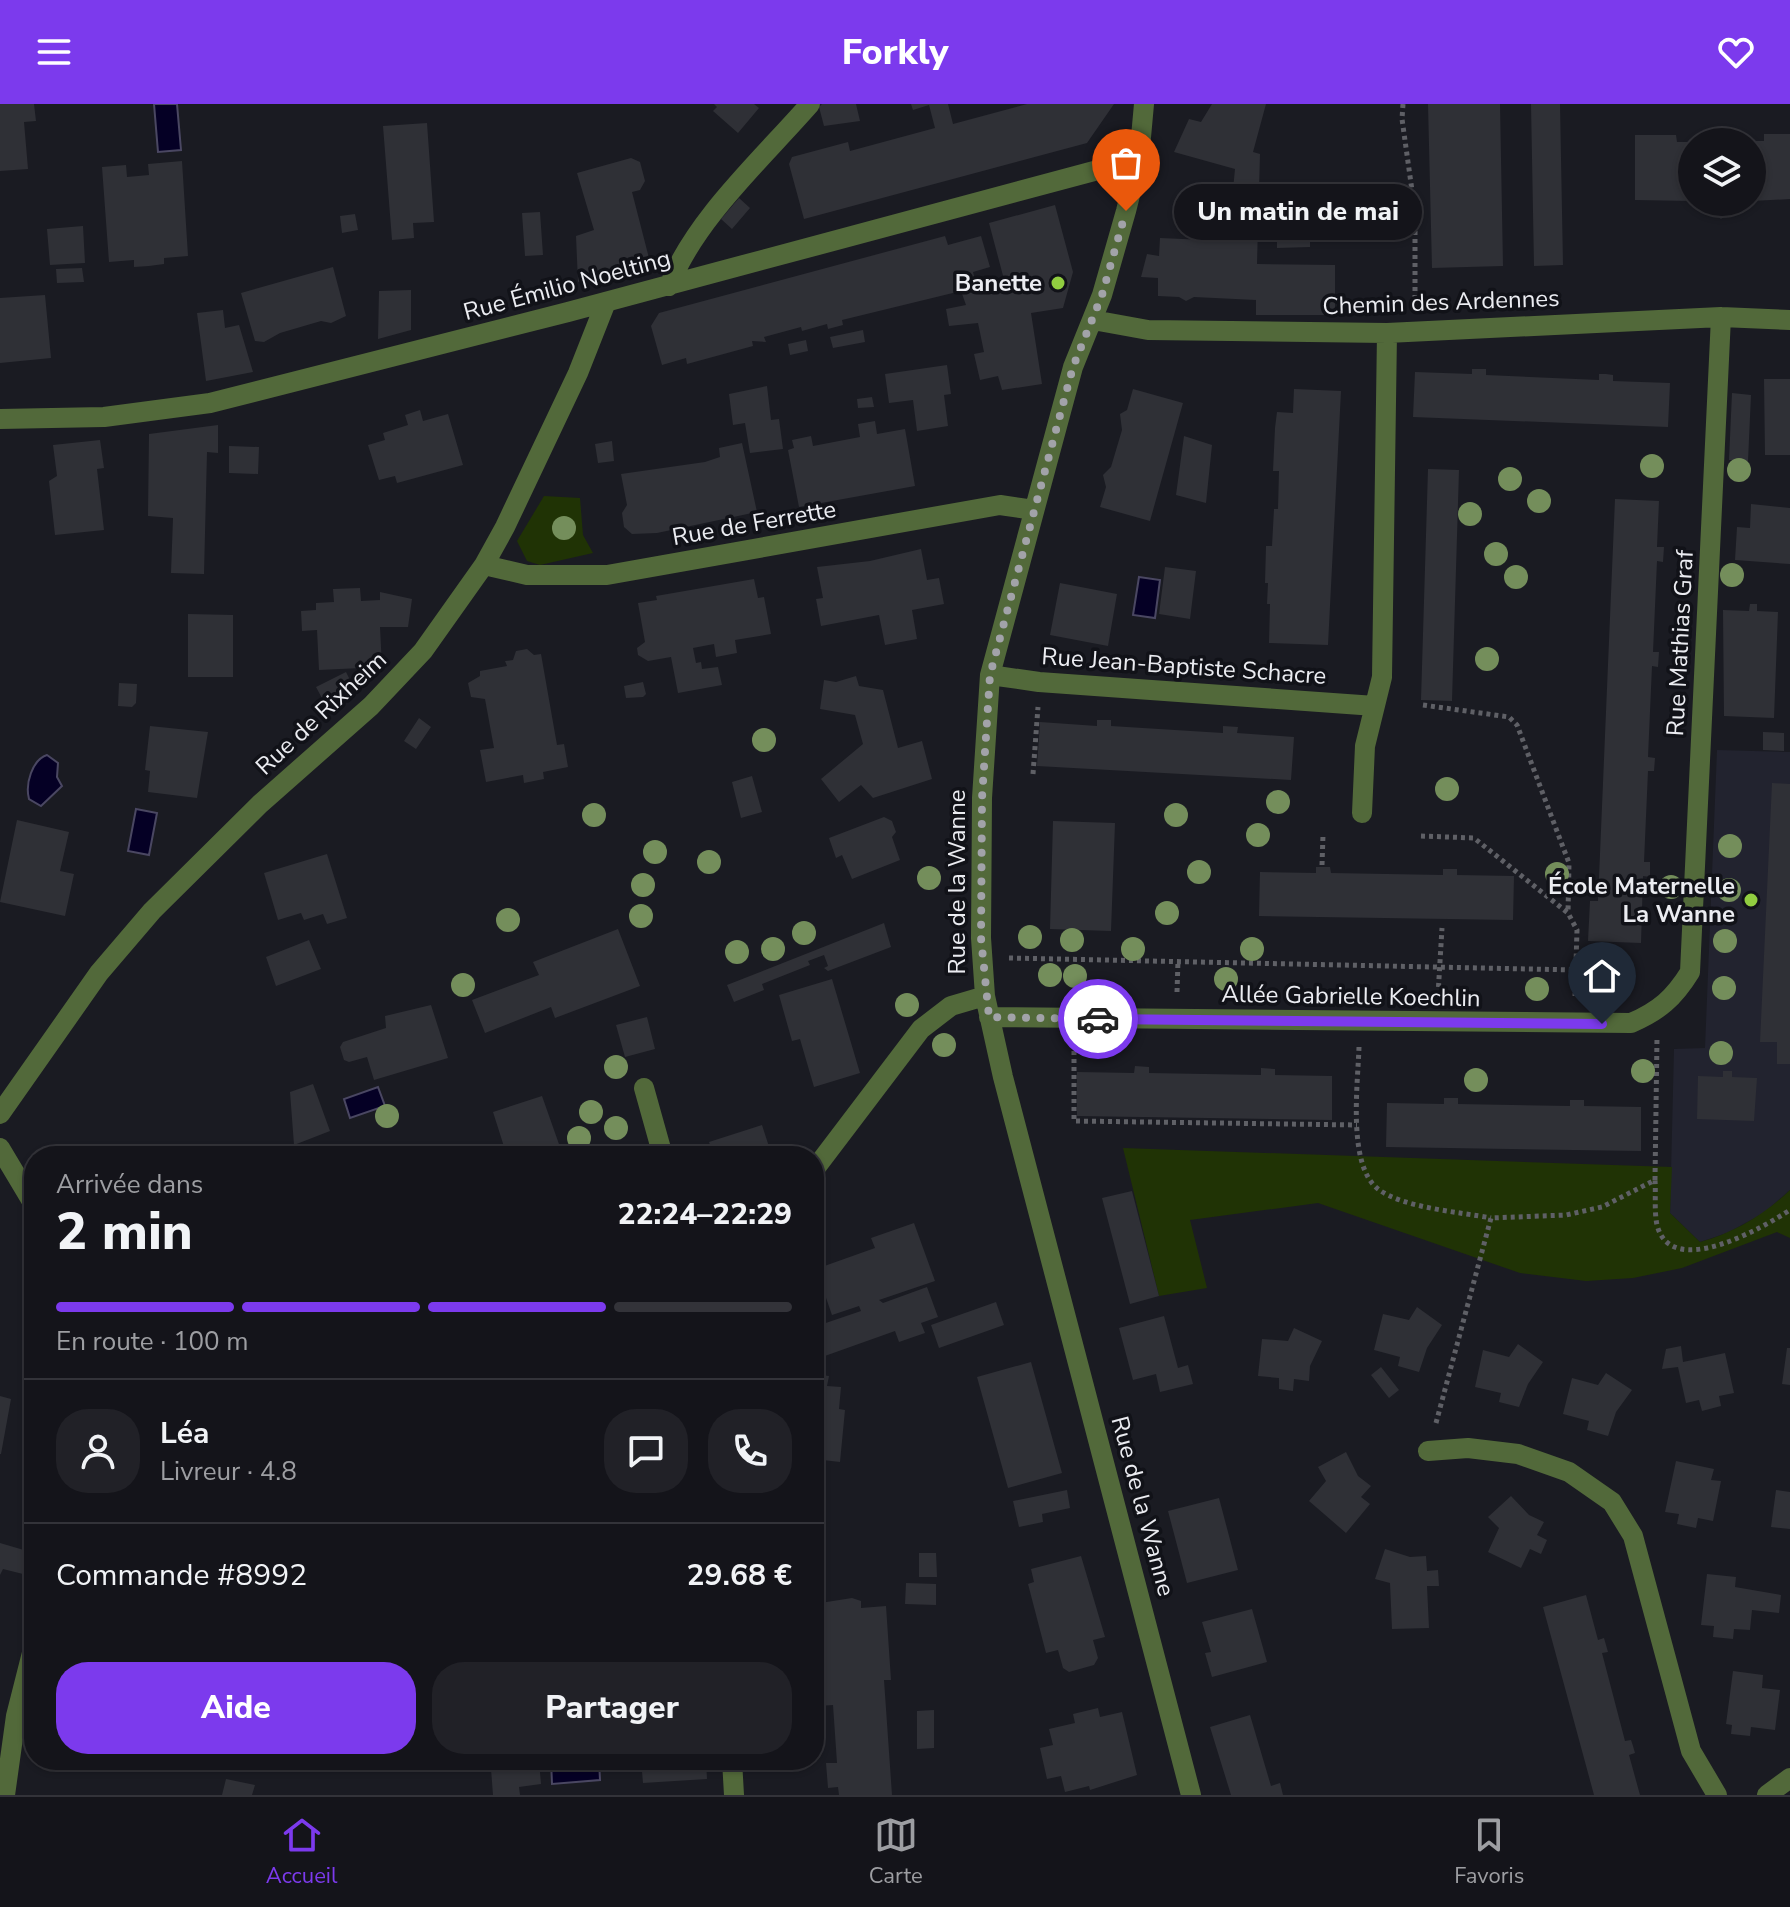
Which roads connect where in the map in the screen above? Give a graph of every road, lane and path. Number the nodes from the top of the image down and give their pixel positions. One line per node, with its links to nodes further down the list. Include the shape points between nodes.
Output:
1 (810, 104): 5 (street, via 709,220 680,259)
2 (1403, 104): 7 (path, via 1415,212)
3 (1144, 106): 4 (street, Rue de la Wanne)
4 (1139, 159): 5 (street, Rue Émilio Noelting); 9 (street, Rue de la Wanne)
5 (669, 286): 6 (street, Rue Émilio Noelting)
6 (606, 302): 12 (street, Rue Émilio Noelting, via 210,403 104,417); 14 (street, Rue de Rixheim, via 524,492)
7 (1415, 314)
8 (1721, 317): 10 (street, Chemin des Ardennes); 11 (street, Chemin des Ardennes); 30 (street, Rue Mathias Graf)
9 (1093, 320): 11 (street, Chemin des Ardennes, via 1148,330); 13 (street, Rue de la Wanne, via 1073,367)
10 (1790, 320)
11 (1387, 333): 18 (street, via 1382,677)
12 (0, 419)
13 (1034, 510): 14 (street, Rue de Ferrette, via 1000,505 607,575 518,575); 15 (street, Rue de la Wanne)
14 (484, 565): 40 (street, Rue de Rixheim, via 398,680 260,804 152,911 99,973)
15 (990, 675): 18 (street, Rue Jean-Baptiste Schacre); 31 (street, Rue de la Wanne, via 982,798)
16 (1038, 694): 19 (path)
17 (1423, 705): 24 (path, via 1509,717 1517,725 1569,863)
18 (1375, 706): 20 (street, via 1365,746)
19 (1033, 774)
20 (1362, 813)
21 (1323, 835): 23 (path)
22 (1421, 836): 24 (path, via 1474,838)
23 (1322, 865)
24 (1568, 913): 29 (path, via 1577,930)
25 (1442, 928): 28 (path)
26 (1002, 958): 27 (path)
27 (1178, 961): 28 (path); 32 (path)
28 (1440, 967): 29 (path); 34 (path)
29 (1576, 970): 33 (path)
30 (1690, 972): 35 (street, Allée Gabrielle Koechlin, via 1657,1012 1631,1023)
31 (985, 996): 35 (street, Rue de la Wanne); 44 (street, via 951,1006 921,1029)
32 (1177, 996)
33 (1575, 998)
34 (1438, 1000)
35 (989, 1017): 55 (street, Rue de la Wanne)
36 (1657, 1037): 45 (path)
37 (1074, 1038): 41 (path, via 1074,1121)
38 (1359, 1042): 41 (path)
39 (644, 1088): 42 (street)
40 (0, 1114)
41 (1357, 1125): 48 (path, via 1361,1162 1379,1190)
42 (660, 1146)
43 (0, 1148): 46 (street)
44 (824, 1157)
45 (1655, 1180): 47 (path, via 1658,1227 1666,1240 1681,1248 1722,1246); 48 (path, via 1602,1207 1566,1215)
46 (24, 1188)
47 (1790, 1210)
48 (1491, 1218): 49 (path)
49 (1428, 1451): 56 (street, via 1468,1448 1518,1454 1569,1472 1612,1502 1633,1536 1691,1751)
50 (24, 1684): 53 (street)
51 (733, 1770): 54 (street)
52 (1790, 1778): 57 (street)
53 (5, 1795)
54 (734, 1795)
55 (1191, 1795)
56 (1717, 1795)
57 (1767, 1795)

